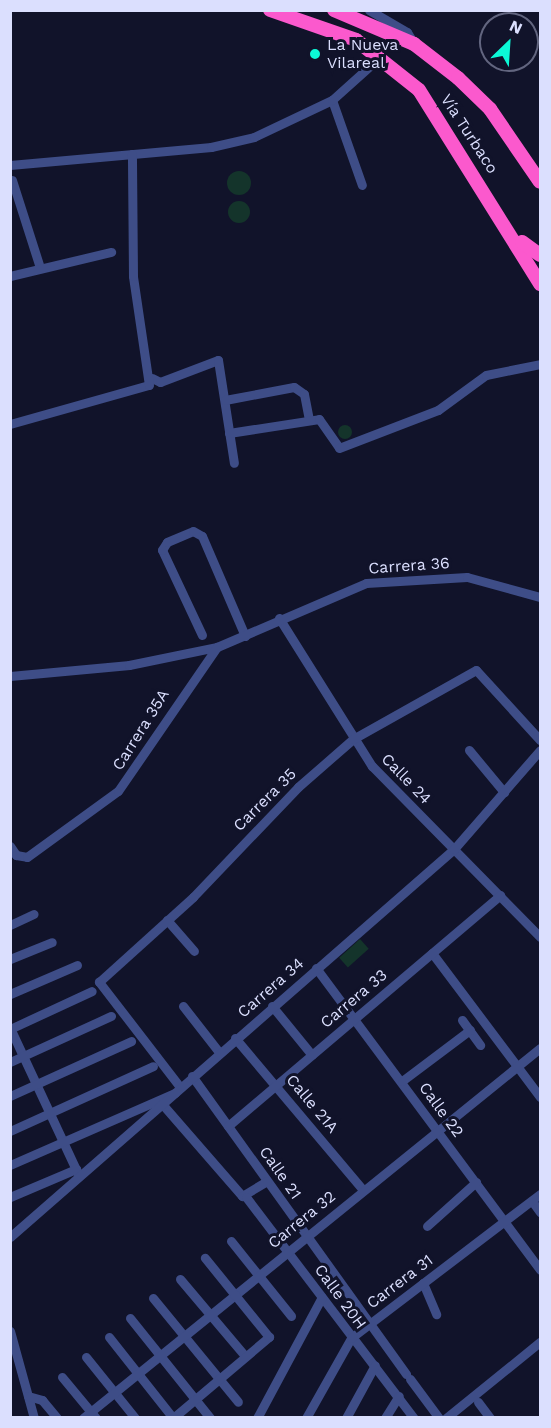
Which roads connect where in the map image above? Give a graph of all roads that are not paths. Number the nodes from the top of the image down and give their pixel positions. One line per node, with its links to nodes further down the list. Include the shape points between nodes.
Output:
1 (270, 10): 5 (highway, Vía Turbaco, via 321,24)
2 (334, 10): 4 (highway, Vía Turbaco)
3 (369, 10): 4 (street, via 406,32)
4 (414, 44): 9 (highway, Vía Turbaco, via 490,109)
5 (381, 56): 6 (street); 14 (highway, Vía Turbaco, via 441,117)
6 (332, 100): 7 (street, via 254,138); 12 (street)
7 (132, 154): 8 (street); 21 (street, via 133,276)
8 (10, 165)
9 (532, 166): 11 (highway, Vía Turbaco); 13 (highway)
10 (12, 180): 17 (street)
11 (540, 182)
12 (362, 185)
13 (540, 193)
14 (490, 199): 16 (highway, via 498,201 529,251); 19 (highway, Vía Turbaco)
15 (111, 252): 17 (street)
16 (540, 255)
17 (40, 268): 18 (street)
18 (10, 276)
19 (540, 284)
20 (540, 364): 23 (street, via 486,375 438,410 339,448 325,422)
21 (152, 378): 22 (street, via 160,382 218,360); 24 (street, via 136,390)
22 (225, 400): 23 (street, via 294,387 304,394); 25 (street)
23 (309, 420): 25 (street)
24 (10, 424)
25 (229, 433): 26 (street)
26 (234, 464)
27 (540, 597): 28 (street, Carrera 36, via 467,577 366,583)
28 (279, 618): 30 (street, Carrera 36); 33 (street, Calle 24)
29 (202, 635): 30 (street, via 162,550 167,542 193,531 202,536)
30 (245, 636): 31 (street, Carrera 36)
31 (216, 647): 32 (street, Carrera 36, via 129,665); 38 (street, Carrera 35A, via 118,791 21,858)
32 (10, 676)
33 (353, 740): 34 (street, Carrera 35, via 476,670); 39 (street, Calle 24, via 372,766); 42 (street, Carrera 35)
34 (540, 740)
35 (469, 750): 37 (street)
36 (540, 750): 37 (street, Carrera 34)
37 (504, 792): 39 (street, Carrera 34)
38 (10, 846)
39 (454, 849): 40 (street, Calle 24); 50 (street, Carrera 34)
40 (500, 895): 44 (street, Calle 24); 47 (street, Carrera 33)
41 (34, 914): 43 (street)
42 (166, 920): 46 (street); 74 (street, Carrera 35, via 99,982)
43 (10, 925)
44 (540, 938)
45 (52, 942): 48 (street)
46 (194, 951)
47 (432, 953): 56 (street, Carrera 33); 69 (street)
48 (10, 959)
49 (77, 965): 52 (street)
50 (316, 968): 54 (street, Carrera 34); 56 (street, Calle 22)
51 (92, 991): 58 (street)
52 (10, 994)
53 (183, 1006): 64 (street)
54 (273, 1006): 60 (street, Carrera 34); 65 (street)
55 (111, 1016): 66 (street)
56 (354, 1018): 65 (street, Carrera 33); 71 (street, Calle 22)
57 (462, 1020): 59 (street)
58 (11, 1028): 66 (street)
59 (470, 1030): 62 (street); 71 (street)
60 (235, 1038): 64 (street, Carrera 34); 73 (street, Calle 21A)
61 (131, 1041): 72 (street)
62 (480, 1045)
63 (540, 1048): 69 (street, Carrera 32)
64 (219, 1052): 70 (street, Carrera 34)
65 (312, 1055): 73 (street, Carrera 33)
66 (23, 1056): 67 (street); 72 (street)
67 (10, 1062)
68 (153, 1066): 78 (street)
69 (518, 1066): 76 (street); 81 (street, Carrera 32)
70 (192, 1076): 74 (street, Carrera 34); 79 (street, Calle 21)
71 (402, 1082): 81 (street, Calle 22)
72 (36, 1084): 75 (street); 78 (street)
73 (276, 1085): 79 (street, Carrera 33); 87 (street, Calle 21A)
74 (178, 1090): 77 (street, Carrera 34); 82 (street)
75 (10, 1096)
76 (540, 1097)
77 (163, 1105): 84 (street, Carrera 34); 90 (street)
78 (50, 1113): 80 (street); 82 (street)
79 (228, 1126): 85 (street, Calle 21)
80 (10, 1131)
81 (438, 1131): 86 (street, Calle 22); 87 (street, Carrera 32)
82 (63, 1142): 83 (street); 84 (street)
83 (10, 1165)
84 (77, 1173): 89 (street); 96 (street, Carrera 34)
85 (267, 1181): 90 (street); 95 (street, Calle 21)
86 (476, 1182): 93 (street, Calle 22); 94 (street)
87 (363, 1190): 95 (street, Carrera 32)
88 (540, 1194): 91 (street, Carrera 31)
89 (10, 1197)
90 (246, 1197): 98 (street)
91 (532, 1201): 92 (street); 93 (street, Carrera 31)
92 (540, 1212)
93 (504, 1221): 101 (street, Calle 22); 104 (street, Carrera 31)
94 (427, 1226)
95 (306, 1236): 98 (street, Carrera 32); 112 (street, Calle 21)
96 (10, 1237)
97 (231, 1241): 102 (street)
98 (284, 1254): 100 (street); 102 (street, Carrera 32); 107 (street, Calle 20H)
99 (205, 1257): 105 (street)
100 (287, 1265)
101 (540, 1270)
102 (258, 1275): 105 (street, Carrera 32); 110 (street)
103 (180, 1279): 108 (street)
104 (423, 1283): 109 (street); 112 (street, Carrera 31)
105 (234, 1294): 108 (street, Carrera 32); 119 (street, via 269,1337)
106 (153, 1298): 114 (street)
107 (322, 1298): 116 (street, Calle 20H); 138 (street)
108 (210, 1314): 114 (street, Carrera 32); 119 (street)
109 (436, 1314)
110 (291, 1316)
111 (130, 1318): 118 (street)
112 (369, 1325): 116 (street, Carrera 31); 143 (street, Calle 21)
113 (10, 1331): 126 (street)
114 (185, 1335): 118 (street, Carrera 32); 124 (street)
115 (109, 1337): 122 (street)
116 (351, 1338): 121 (street, Calle 20H); 132 (street, Carrera 31)
117 (540, 1342): 144 (street)
118 (160, 1355): 122 (street, Carrera 32); 128 (street)
119 (245, 1356): 124 (street)
120 (86, 1357): 125 (street)
121 (375, 1365): 127 (street, Calle 20H); 140 (street)
122 (138, 1373): 125 (street, Carrera 32); 136 (street)
123 (62, 1377): 131 (street)
124 (220, 1378): 128 (street); 129 (street)
125 (114, 1392): 131 (street, Carrera 32); 135 (street)
126 (28, 1396): 133 (street); 134 (street, via 42,1400)
127 (399, 1396): 141 (street); 142 (street, Calle 20H)
128 (195, 1399): 136 (street); 137 (street)
129 (238, 1402)
130 (478, 1402): 145 (street)
131 (90, 1415)
132 (307, 1415): 139 (street)
133 (34, 1418)
134 (57, 1418)
135 (135, 1418)
136 (173, 1418)
137 (210, 1418)
138 (257, 1418)
139 (318, 1418)
140 (346, 1418)
141 (385, 1418)
142 (414, 1418)
143 (439, 1418)
144 (446, 1418)
145 (490, 1418)

